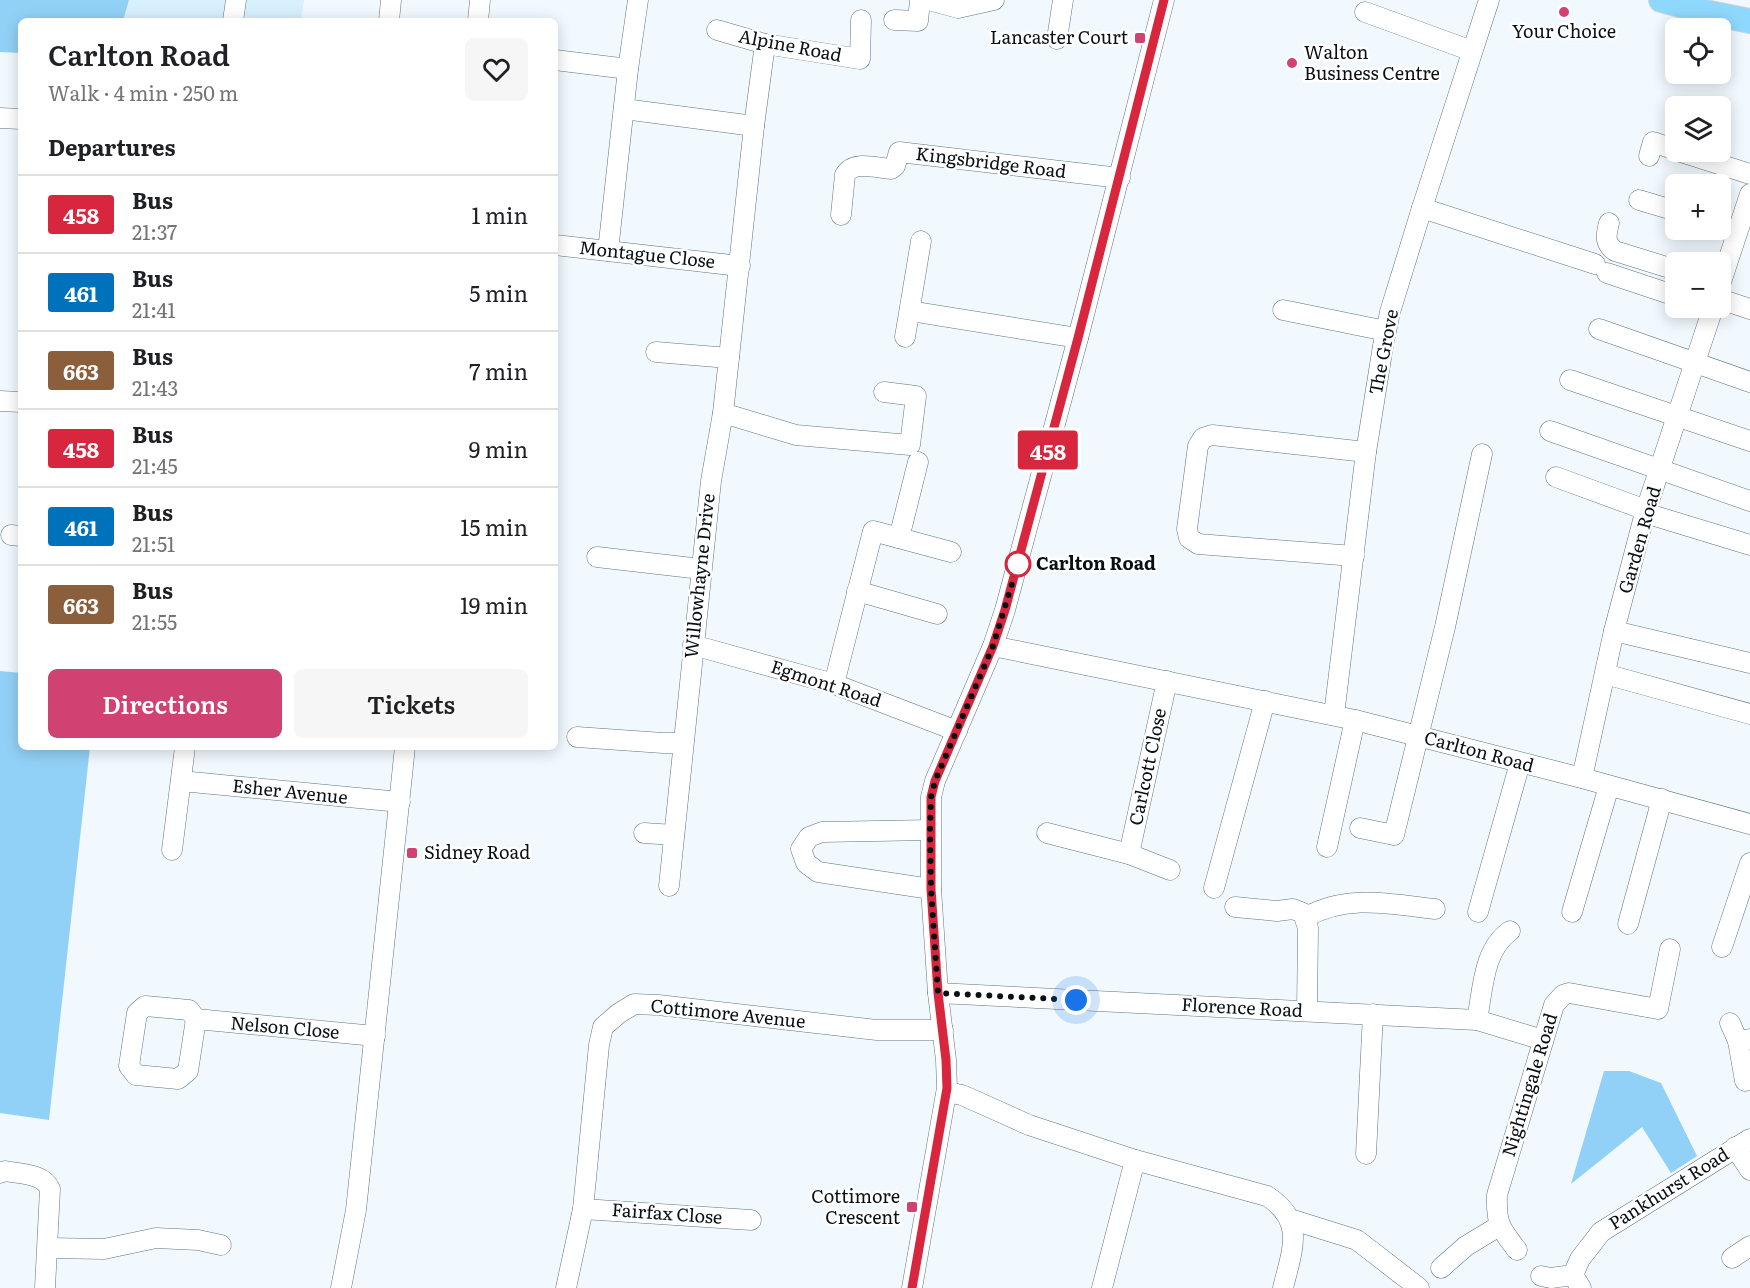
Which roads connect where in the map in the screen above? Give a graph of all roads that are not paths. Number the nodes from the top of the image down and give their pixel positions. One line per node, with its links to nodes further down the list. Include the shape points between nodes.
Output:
1 (236, 0): 14 (street)
2 (391, 0): 15 (street)
3 (480, 0): 16 (street)
4 (638, 0): 25 (street)
5 (920, 0): 18 (street, via 918,21)
6 (928, 0): 7 (street, via 958,8)
7 (994, 0)
8 (1063, 0): 21 (street)
9 (1164, 0): 34 (street)
10 (1489, 0): 23 (street, The Grove)
11 (1661, 0): 12 (main road)
12 (1707, 6): 19 (main road)
13 (1365, 12): 23 (street)
14 (233, 18)
15 (389, 18)
16 (478, 18)
17 (861, 20): 22 (street, Alpine Road, via 860,59)
18 (894, 20)
19 (1750, 21)
20 (717, 30): 22 (street, Alpine Road)
21 (1057, 39)
22 (765, 44): 29 (street, Willowhayne Drive)
23 (1472, 51): 37 (street, The Grove)
24 (558, 60): 25 (street)
25 (628, 69): 26 (street)
26 (624, 109): 29 (street); 44 (street)
27 (0, 118): 28 (street)
28 (18, 119)
29 (754, 126): 46 (street, Willowhayne Drive)
30 (1665, 146): 31 (street, via 1653,142)
31 (1648, 156)
32 (1712, 162): 33 (street)
33 (1750, 174)
34 (1119, 178): 39 (street, Kingsbridge Road, via 899,152 891,169 856,166 848,171); 57 (street)
35 (1750, 194): 41 (street)
36 (1639, 200): 38 (street)
37 (1422, 208): 48 (street); 55 (street, The Grove)
38 (1665, 208)
39 (841, 215)
40 (1610, 223): 47 (street, via 1606,240 1609,247)
41 (1736, 229): 45 (street)
42 (921, 241): 52 (street)
43 (558, 245): 44 (street, Montague Close)
44 (608, 251): 46 (street, Montague Close)
45 (1730, 252)
46 (740, 266): 59 (street, Willowhayne Drive)
47 (1665, 267)
48 (1665, 292)
49 (1731, 307): 50 (street)
50 (1750, 309)
51 (1282, 310): 55 (street)
52 (910, 311): 56 (street); 57 (street)
53 (1710, 318): 60 (street, Garden Road)
54 (1599, 329): 60 (street)
55 (1386, 331): 70 (street, The Grove)
56 (905, 337)
57 (1078, 338): 87 (street)
58 (656, 352): 59 (street)
59 (729, 358): 66 (street, Willowhayne Drive)
60 (1695, 363): 62 (street); 67 (street, Garden Road)
61 (1570, 380): 67 (street)
62 (1750, 382)
63 (884, 392): 66 (street, via 916,396 910,445 796,435)
64 (0, 401): 65 (street)
65 (18, 402)
66 (723, 413): 82 (street, Willowhayne Drive)
67 (1678, 416): 69 (street); 73 (street, Garden Road)
68 (1550, 431): 73 (street)
69 (1750, 441)
70 (1366, 452): 80 (street, The Grove); 80 (street, via 1212,435 1203,438 1198,446 1187,529 1189,538 1198,544)
71 (1482, 454): 97 (street)
72 (918, 462): 77 (street)
73 (1660, 471): 75 (street); 76 (street, Garden Road)
74 (1556, 477): 76 (street)
75 (1750, 501)
76 (1646, 512): 78 (street); 85 (street, Garden Road)
77 (899, 538): 79 (street); 83 (street, via 873,531)
78 (1750, 545)
79 (951, 552)
80 (1354, 555): 94 (street, The Grove)
81 (597, 557): 82 (street)
82 (701, 569): 86 (street, Willowhayne Drive)
83 (856, 591): 84 (street); 91 (street)
84 (937, 614)
85 (1614, 631): 88 (street); 89 (street, Garden Road)
86 (693, 645): 91 (street, Egmont Road); 99 (street, Willowhayne Drive)
87 (993, 646): 90 (street, Carlton Road); 96 (street)
88 (1750, 663)
89 (1605, 674): 93 (street); 103 (street, Garden Road)
90 (1167, 681): 92 (street, Carlton Road); 116 (street, Carlcott Close)
91 (834, 684): 96 (street, Egmont Road)
92 (1265, 701): 94 (street, Carlton Road); 120 (street)
93 (1750, 714)
94 (1334, 715): 95 (street, Carlton Road)
95 (1355, 720): 97 (street, Carlton Road); 114 (street)
96 (957, 731): 110 (street, via 935,781)
97 (1420, 736): 102 (street, Carlton Road); 109 (street, via 1394,836)
98 (577, 737): 99 (street)
99 (683, 742): 113 (street, Willowhayne Drive)
100 (185, 750): 104 (street)
101 (405, 750): 107 (street)
102 (1520, 763): 103 (street, Carlton Road); 124 (street)
103 (1582, 778): 105 (street, Carlton Road)
104 (181, 781): 107 (street, Esher Avenue); 115 (street)
105 (1609, 786): 106 (street, Carlton Road); 125 (street)
106 (1662, 799): 108 (street, Carlton Road); 127 (street)
107 (400, 802): 138 (street)
108 (1750, 824)
109 (1360, 828)
110 (930, 830): 121 (street); 121 (street, via 822,832 809,837 801,849 806,863 818,872)
111 (644, 833): 113 (street)
112 (1047, 833): 116 (street)
113 (674, 835): 119 (street, Willowhayne Drive)
114 (1327, 847)
115 (172, 850)
116 (1129, 854): 118 (street)
117 (1750, 863): 129 (street)
118 (1170, 870)
119 (669, 886)
120 (1214, 888)
121 (931, 889): 131 (street)
122 (1235, 907): 126 (street, via 1299,910)
123 (1435, 909): 126 (street, via 1348,902)
124 (1478, 912)
125 (1572, 912)
126 (1306, 917): 132 (street)
127 (1628, 924)
128 (1510, 931): 135 (street, via 1491,951)
129 (1722, 947)
130 (1670, 949): 139 (street, Nightingale Road, via 1658,1008 1569,993 1554,1005)
131 (938, 993): 132 (street, Florence Road); 136 (street)
132 (1306, 1011): 133 (street, Florence Road)
133 (1373, 1014): 135 (street, Florence Road); 143 (street)
134 (196, 1019): 138 (street, Nelson Close)
135 (1477, 1020): 139 (street, Florence Road)
136 (943, 1030): 141 (street); 147 (street, Cottimore Avenue, via 877,1030 634,1005 603,1027)
137 (1740, 1034): 140 (street)
138 (375, 1036): 160 (street, via 356,1210)
139 (1543, 1040): 150 (street, Nightingale Road, via 1497,1195)
140 (1745, 1081)
141 (947, 1092): 144 (street, via 1029,1125); 162 (street)
142 (1743, 1143): 146 (street); 158 (street, Pankhurst Road, via 1601,1233 1580,1259)
143 (1366, 1154)
144 (1135, 1160): 148 (street, via 1267,1196 1281,1205); 163 (street)
145 (2, 1169): 153 (street, via 43,1178 48,1184)
146 (1750, 1170)
147 (583, 1209): 149 (street, Fairfax Close); 161 (street, Cottimore Avenue)
148 (1290, 1219): 164 (street, via 1293,1246); 165 (street, via 1357,1240)
149 (751, 1220)
150 (1499, 1226): 154 (street); 156 (street, via 1466,1246)
151 (221, 1245): 153 (street, via 156,1238 104,1249)
152 (1750, 1246): 155 (street)
153 (48, 1248): 159 (street)
154 (1517, 1250)
155 (1732, 1258)
156 (1441, 1268)
157 (1541, 1276): 158 (street, Pankhurst Road)
158 (1577, 1281)
159 (45, 1288)
160 (341, 1288)
161 (566, 1288)
162 (912, 1288)
163 (1102, 1288)
164 (1283, 1288)
165 (1419, 1288)

